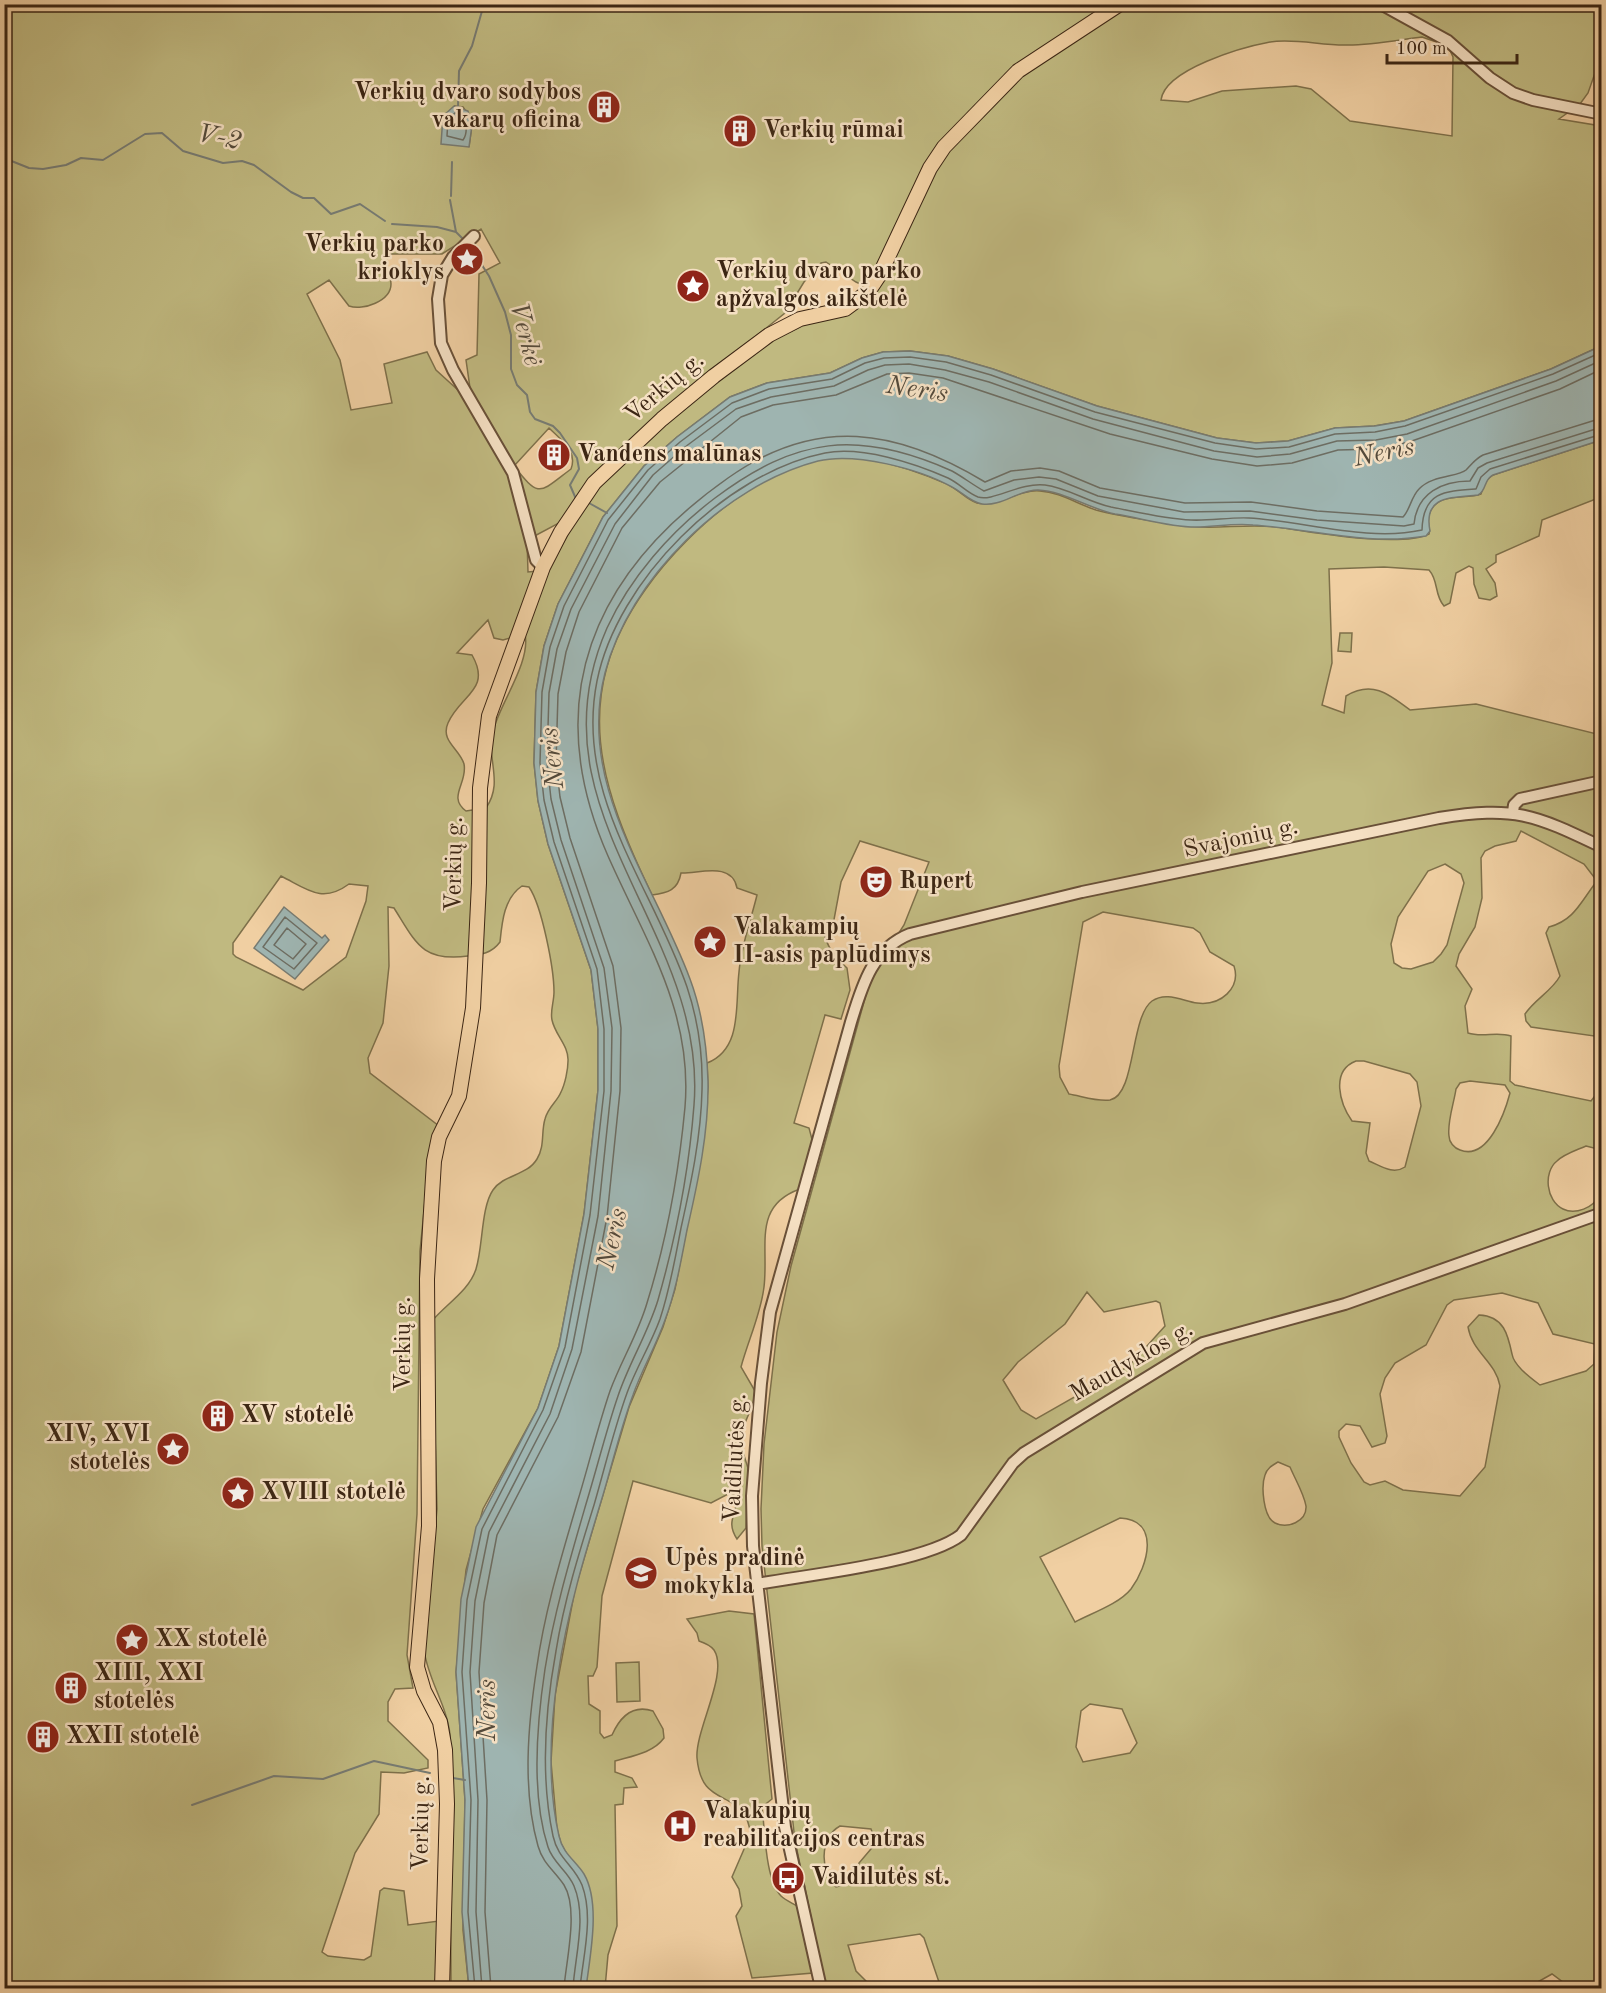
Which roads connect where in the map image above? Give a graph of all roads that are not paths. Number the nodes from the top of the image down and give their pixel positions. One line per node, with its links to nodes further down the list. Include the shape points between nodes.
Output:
1 (1120, 4): 5 (main road, Verkių g., via 1018,71 944,147 868,292 845,309 800,319 769,335 662,419 594,483)
2 (1381, 4): 3 (street, via 1448,41 1513,93)
3 (1602, 114)
4 (474, 236): 5 (street, via 448,263 439,288 441,343 513,472 536,560)
5 (543, 567): 12 (main road, Verkių g., via 486,733 478,818 479,883 470,1032 459,1096 436,1146 431,1191 426,1313 429,1526 417,1667 440,1722 445,1750)
6 (1602, 780): 7 (street, via 1520,799)
7 (1513, 812): 8 (street, Svajonių g., via 1542,819); 9 (street, Svajonių g., via 1438,818 1082,892 910,934)
8 (1602, 847)
9 (889, 945): 11 (street, Vaidilutės g., via 863,982 770,1312 752,1496)
10 (1602, 1213): 11 (street, Maudyklos g., via 1346,1304 1203,1343 1024,1453 952,1542 907,1557)
11 (757, 1584): 13 (street, Vaidilutės g., via 784,1827)
12 (442, 1989)
13 (821, 1989)

